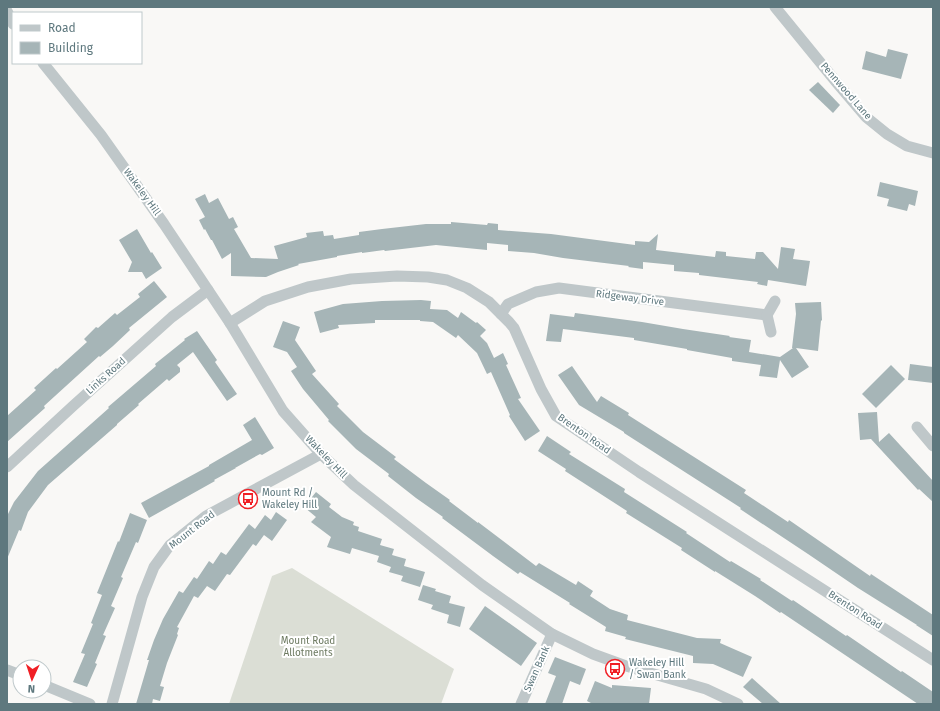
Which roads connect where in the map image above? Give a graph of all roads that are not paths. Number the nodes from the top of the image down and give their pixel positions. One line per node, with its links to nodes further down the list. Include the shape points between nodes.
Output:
1 (775, 7): 5 (street, Pennwood Lane, via 866,117 908,146)
2 (7, 11): 3 (street)
3 (12, 22)
4 (45, 64): 6 (street, Wakeley Hill, via 101,135)
5 (933, 153)
6 (208, 290): 10 (street, Wakeley Hill); 15 (street, Links Road, via 172,317)
7 (775, 301): 9 (street)
8 (501, 314): 9 (street, Ridgeway Drive, via 508,304 536,292 559,288); 10 (street, Brenton Road, via 489,302 467,288 447,280 428,276 397,276 350,279 308,287 265,301); 17 (street, Brenton Road, via 514,328 540,389 556,416)
9 (766, 315): 11 (street)
10 (230, 323): 14 (street, Wakeley Hill, via 283,411)
11 (771, 332)
12 (917, 427): 13 (street)
13 (933, 446)
14 (321, 454): 16 (street, Wakeley Hill, via 390,514 482,585); 20 (street, Mount Road, via 206,516 170,545 154,567 142,596)
15 (7, 467)
16 (552, 634): 21 (street, Swan Bank); 22 (street, Wakeley Hill, via 593,654 706,689)
17 (933, 660)
18 (52, 689): 19 (street)
19 (90, 704)
20 (112, 704)
21 (521, 704)
22 (738, 704)

